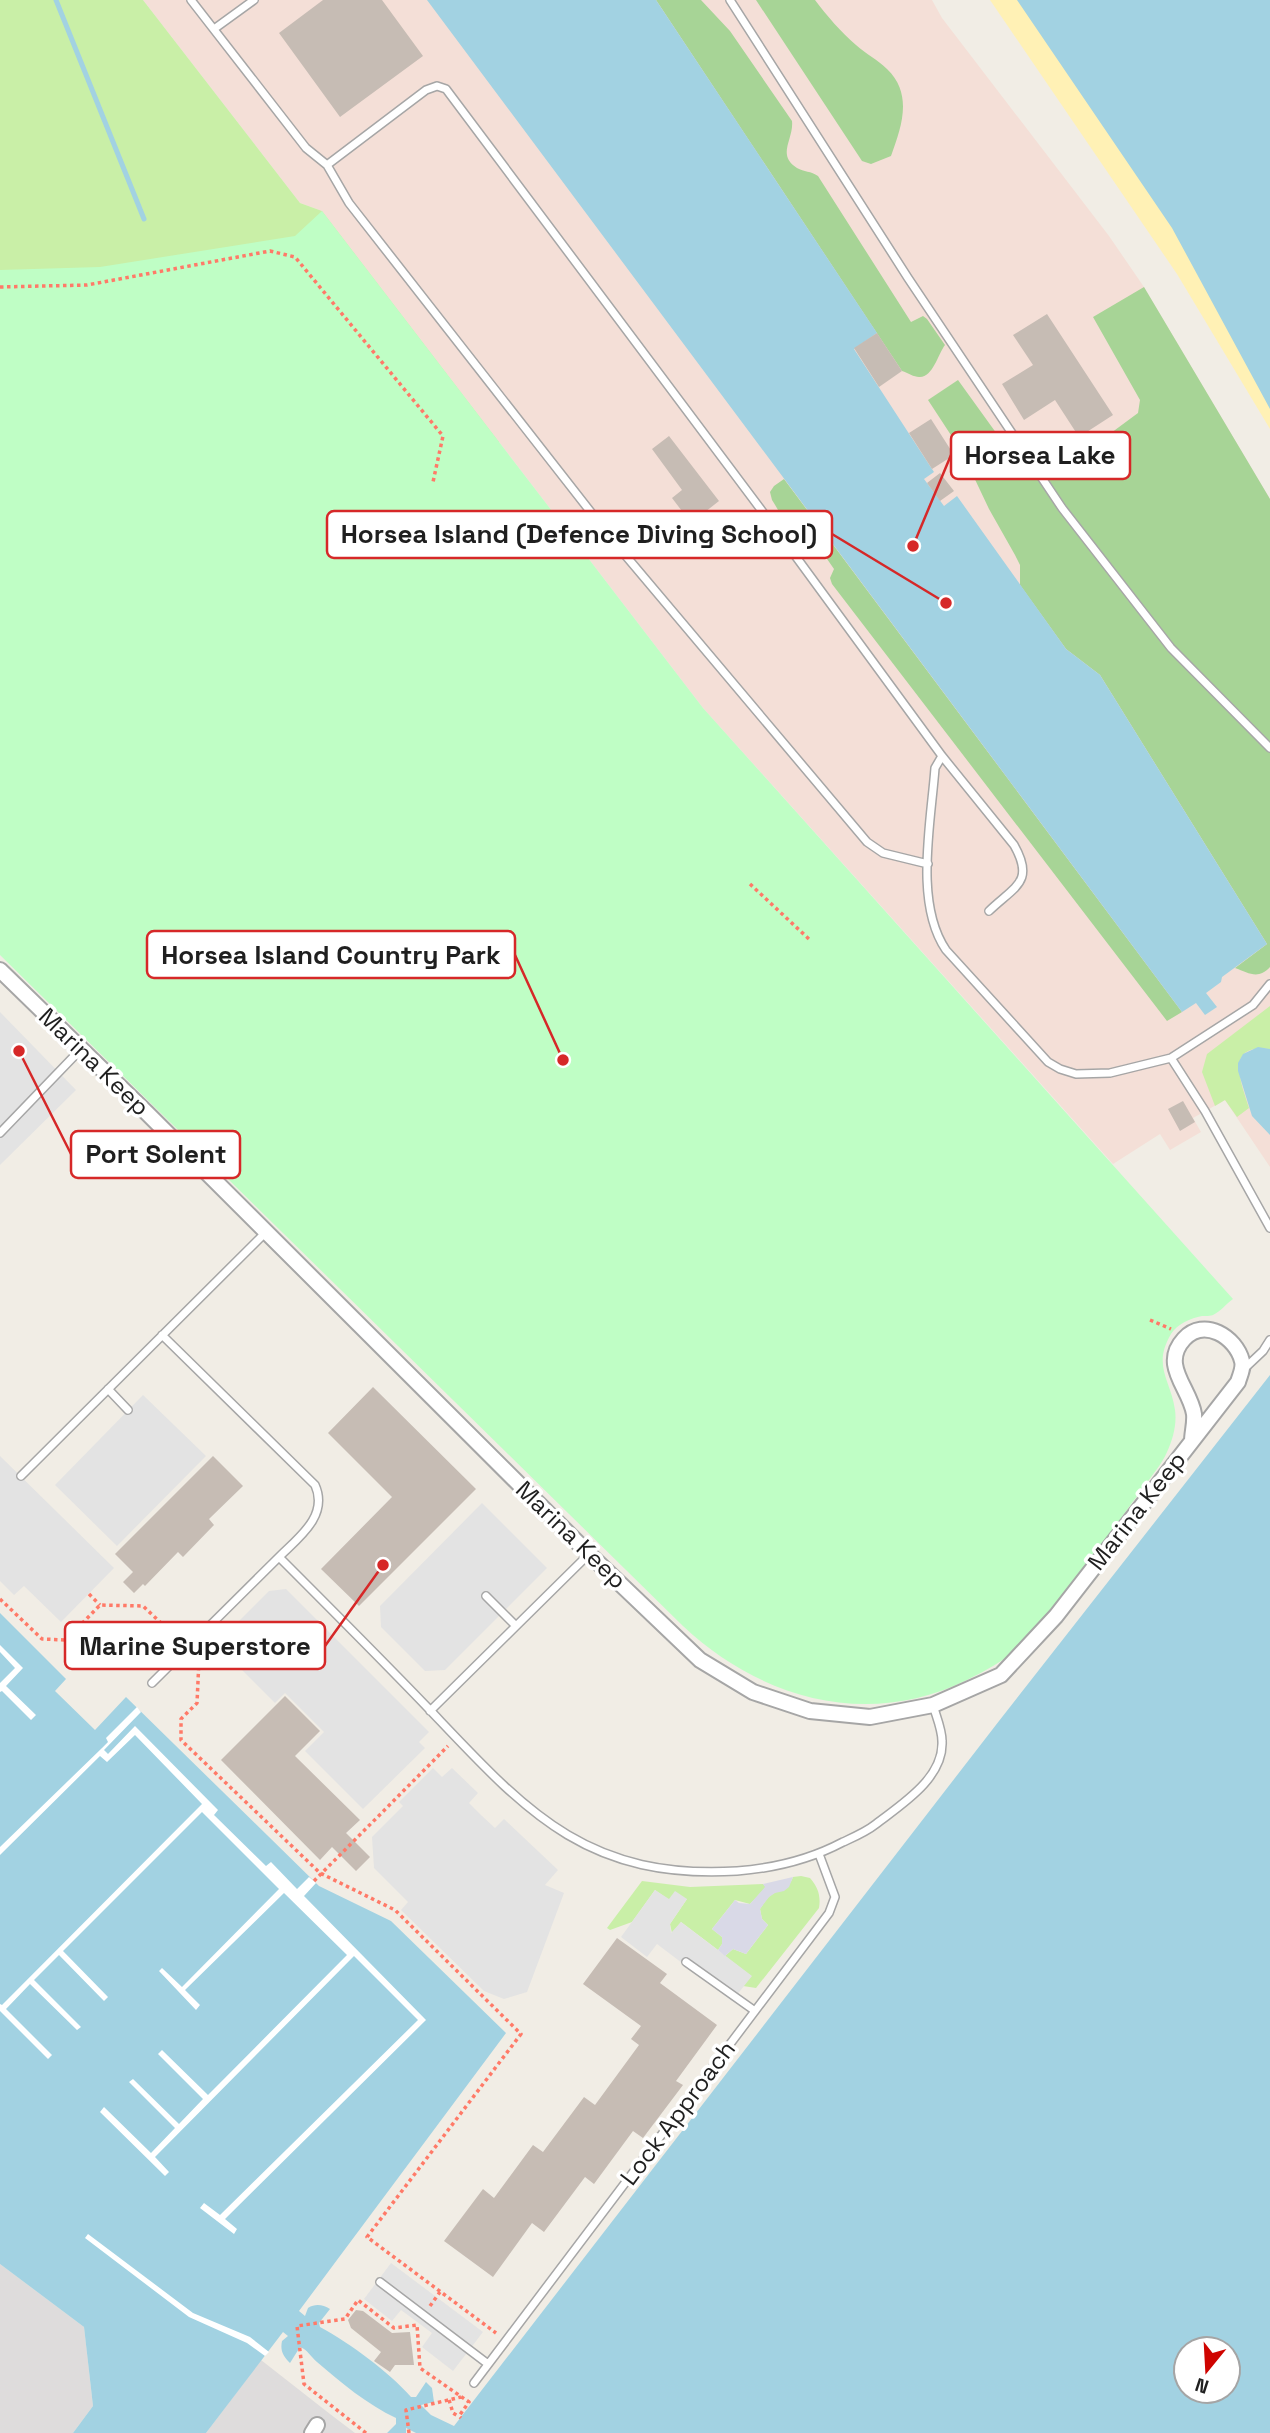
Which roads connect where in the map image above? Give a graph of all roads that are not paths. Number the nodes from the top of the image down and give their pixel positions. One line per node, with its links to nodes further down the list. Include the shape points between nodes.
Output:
1 (191, 0): 4 (lane)
2 (254, 0): 4 (lane)
3 (730, 0): 6 (lane, via 1062,508 1171,648)
4 (214, 29): 5 (lane, via 306,148)
5 (327, 165): 7 (lane, via 426,90 446,89); 8 (lane, via 349,203 615,543 867,842 883,853)
6 (1270, 748)
7 (942, 756): 8 (lane, via 935,768); 9 (lane, via 1023,861 1021,880)
8 (928, 864): 13 (lane, via 927,901 937,937 1048,1062 1076,1074 1110,1073)
9 (989, 911)
10 (0, 971): 12 (street, Marina Keep)
11 (1270, 984): 13 (lane, via 1252,1005)
12 (81, 1049): 14 (lane); 16 (street, Marina Keep)
13 (1171, 1058): 15 (lane)
14 (0, 1133)
15 (1270, 1228)
16 (266, 1232): 17 (lane); 24 (street, Marina Keep)
17 (162, 1335): 20 (lane); 25 (lane, via 315,1485 318,1506 313,1522)
18 (1270, 1340): 19 (lane)
19 (1242, 1371): 22 (street, Marina Keep); 22 (street, Marina Keep, via 1239,1354 1228,1338 1211,1329 1196,1330 1183,1339 1175,1367 1194,1416)
20 (108, 1390): 21 (lane); 23 (lane)
21 (128, 1410)
22 (1192, 1441): 29 (street, Marina Keep, via 1056,1616 1001,1675)
23 (21, 1476)
24 (589, 1553): 27 (lane); 29 (street, Marina Keep, via 700,1660 753,1692 810,1711 870,1717)
25 (279, 1557): 28 (lane); 30 (lane)
26 (486, 1595): 27 (lane)
27 (516, 1626): 30 (lane)
28 (152, 1683)
29 (933, 1705): 31 (lane, via 942,1740 940,1761 916,1794 870,1829)
30 (430, 1711): 31 (lane, via 548,1824 610,1856 658,1868 721,1872 779,1866)
31 (819, 1854): 33 (lane, Lock Approach, via 835,1897 832,1908)
32 (686, 1962): 33 (lane)
33 (755, 2011): 35 (lane, Lock Approach)
34 (380, 2282): 35 (lane)
35 (488, 2364): 36 (lane, Lock Approach)
36 (474, 2383)

